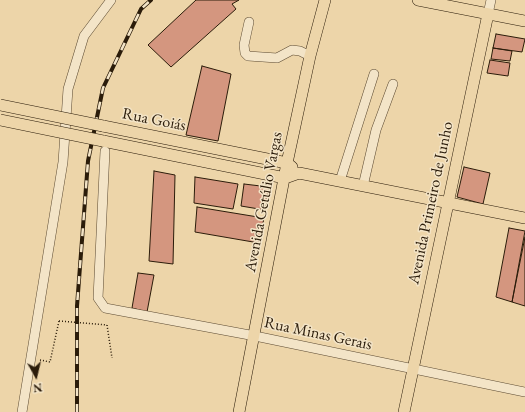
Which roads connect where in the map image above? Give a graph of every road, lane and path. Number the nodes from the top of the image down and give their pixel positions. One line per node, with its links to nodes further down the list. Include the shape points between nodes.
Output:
1 (111, 0): 22 (street, via 84,36 68,89 63,162)
2 (325, 0): 8 (main road, Avenida Getúlio Vargas)
3 (418, 0): 5 (main road)
4 (490, 0): 5 (street, Avenida Primeiro de Junho)
5 (488, 14): 6 (main road); 19 (main road, Avenida Primeiro de Junho)
6 (525, 21)
7 (249, 22): 8 (street, via 244,45 248,56 277,58 292,50)
8 (310, 56): 14 (main road, Avenida Getúlio Vargas)
9 (374, 74): 17 (street)
10 (393, 84): 18 (street, via 376,130)
11 (0, 105): 14 (main road, Rua Goiás, bridge)
12 (0, 120): 13 (main road, Rua Goiás, bridge)
13 (104, 146): 16 (main road, Rua Goiás); 21 (street, Rua Minas Gerais, via 98,298 105,308)
14 (287, 163): 15 (main road); 16 (main road, Avenida Getúlio Vargas)
15 (299, 174): 16 (main road, Rua Goiás); 17 (main road, Rua Goiás)
16 (285, 178): 21 (main road, Avenida Getúlio Vargas)
17 (340, 181): 18 (main road, Rua Goiás)
18 (363, 186): 19 (main road, Rua Goiás)
19 (448, 202): 20 (main road, Rua Goiás); 24 (main road, Avenida Primeiro de Junho)
20 (525, 218)
21 (255, 336): 24 (street, Rua Minas Gerais); 27 (main road, Avenida Getúlio Vargas)
22 (31, 358): 23 (path, bridge, via 50,362 59,321 107,326); 26 (street)
23 (112, 358)
24 (412, 368): 25 (street, Rua Minas Gerais); 28 (main road, Avenida Primeiro de Junho)
25 (525, 392)
26 (22, 412)
27 (239, 412)
28 (404, 412)

